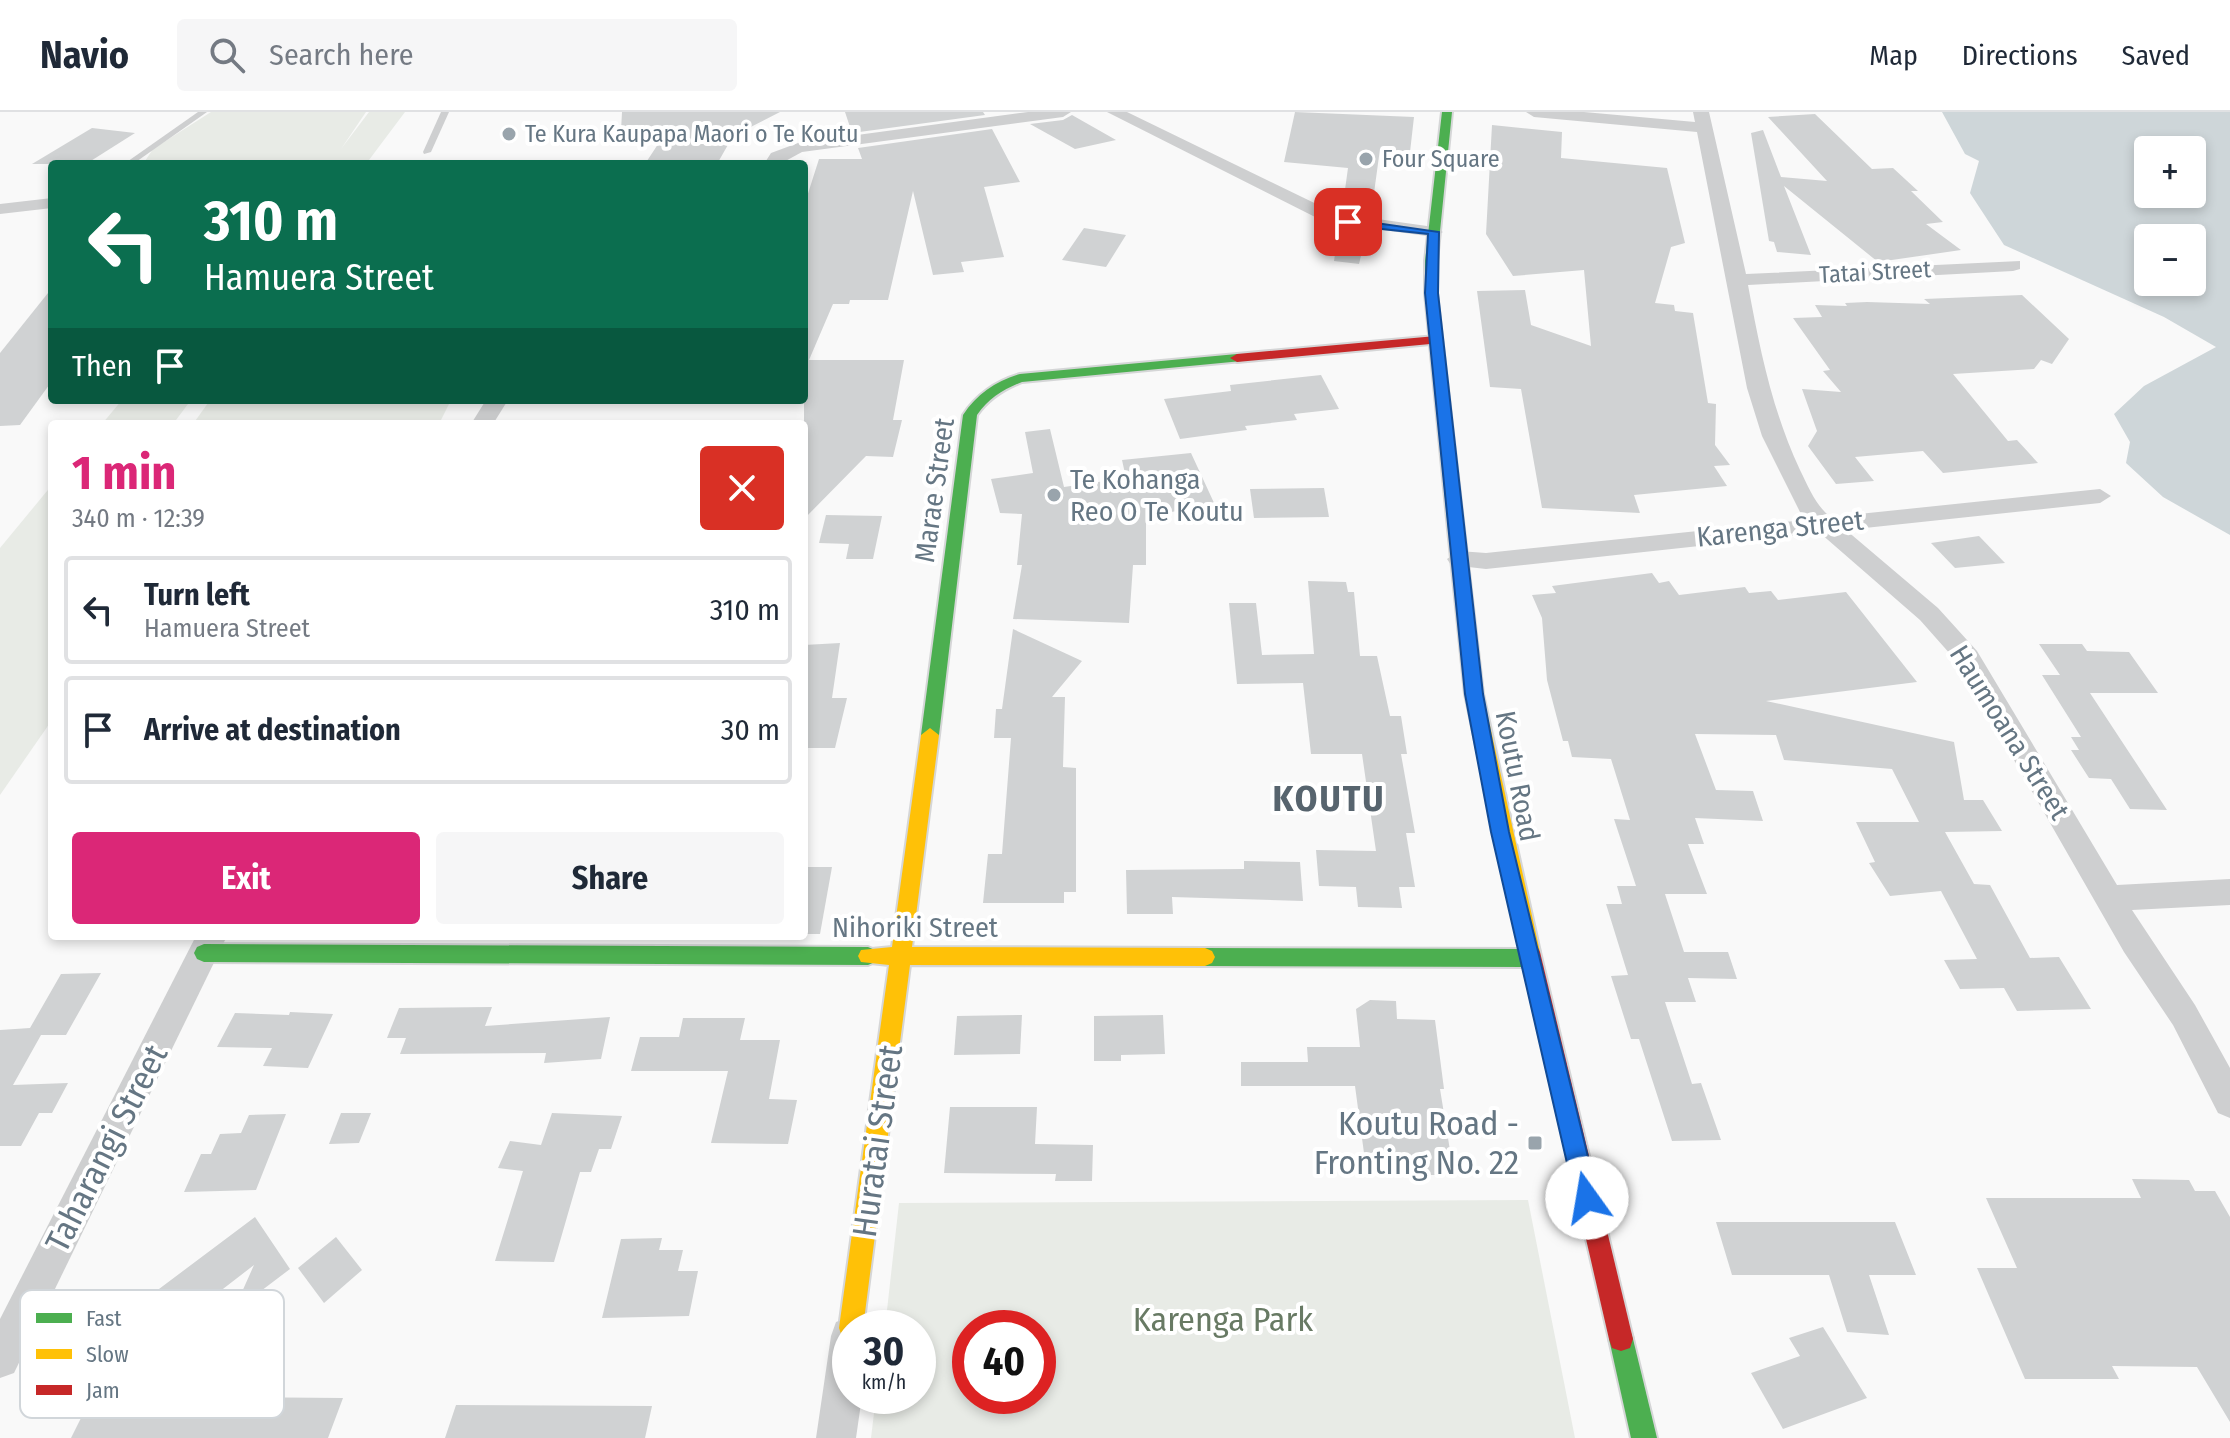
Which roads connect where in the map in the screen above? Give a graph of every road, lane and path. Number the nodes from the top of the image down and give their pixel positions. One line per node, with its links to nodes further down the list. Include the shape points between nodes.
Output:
1 (203, 112): 9 (lane)
2 (445, 112): 8 (lane)
3 (1063, 112): 10 (street, via 798,148)
4 (1115, 112): 13 (street, via 1331,218)
5 (1447, 112): 13 (street, Koutu Road)
6 (1534, 112): 7 (street)
7 (1703, 120): 15 (street, Haumoana Street)
8 (427, 152)
9 (134, 160)
10 (775, 160)
11 (48, 203): 12 (street)
12 (0, 209)
13 (1434, 232): 16 (street, Koutu Road, via 1431,293)
14 (2013, 265): 15 (street, Tatai Street)
15 (1738, 280): 18 (street, Haumoana Street, via 1757,388 1773,436 1808,511)
16 (1436, 340): 19 (street, Koutu Road); 23 (street, Marae Street, via 1020,378 995,387 978,401 970,415)
17 (2100, 496): 18 (street, Karenga Street)
18 (1824, 524): 19 (street, Karenga Street, via 1486,561); 21 (street, Haumoana Street, via 1951,636)
19 (1459, 559): 24 (street, Koutu Road, via 1483,749)
20 (2230, 892): 21 (street)
21 (2112, 898): 25 (street, Haumoana Street)
22 (208, 944): 23 (street, Nihoriki Street); 26 (street, Taharangi Street)
23 (902, 955): 24 (street, Nihoriki Street); 27 (street, Huratai Street)
24 (1529, 958): 32 (street, Koutu Road)
25 (2230, 1102)
26 (35, 1290)
27 (853, 1310)
28 (20, 1319): 29 (street, Taharangi Street)
29 (0, 1359)
30 (839, 1414): 31 (street)
31 (836, 1438)
32 (1644, 1438)

